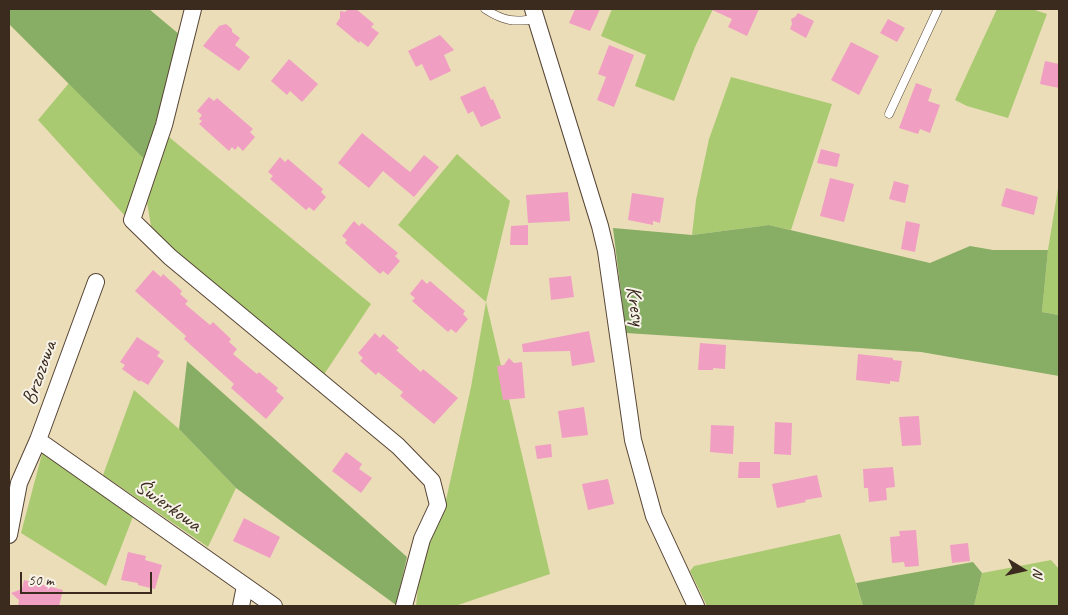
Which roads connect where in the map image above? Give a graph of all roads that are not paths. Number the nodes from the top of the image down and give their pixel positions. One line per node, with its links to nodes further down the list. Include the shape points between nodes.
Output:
1 (193, 9): 12 (street, via 164,125 132,220 170,257 398,446 432,481 438,505 422,539)
2 (485, 9): 4 (lane, via 512,22)
3 (938, 9): 5 (lane)
4 (535, 14): 13 (street, Kresy, via 606,251 633,440 654,516)
5 (889, 114)
6 (96, 282): 7 (street, Brzozowa)
7 (38, 440): 8 (street, Brzozowa, via 19,483); 9 (street, Świerkowa)
8 (9, 535)
9 (245, 586): 10 (street); 11 (street, Świerkowa)
10 (240, 606)
11 (274, 606)
12 (404, 606)
13 (696, 606)

